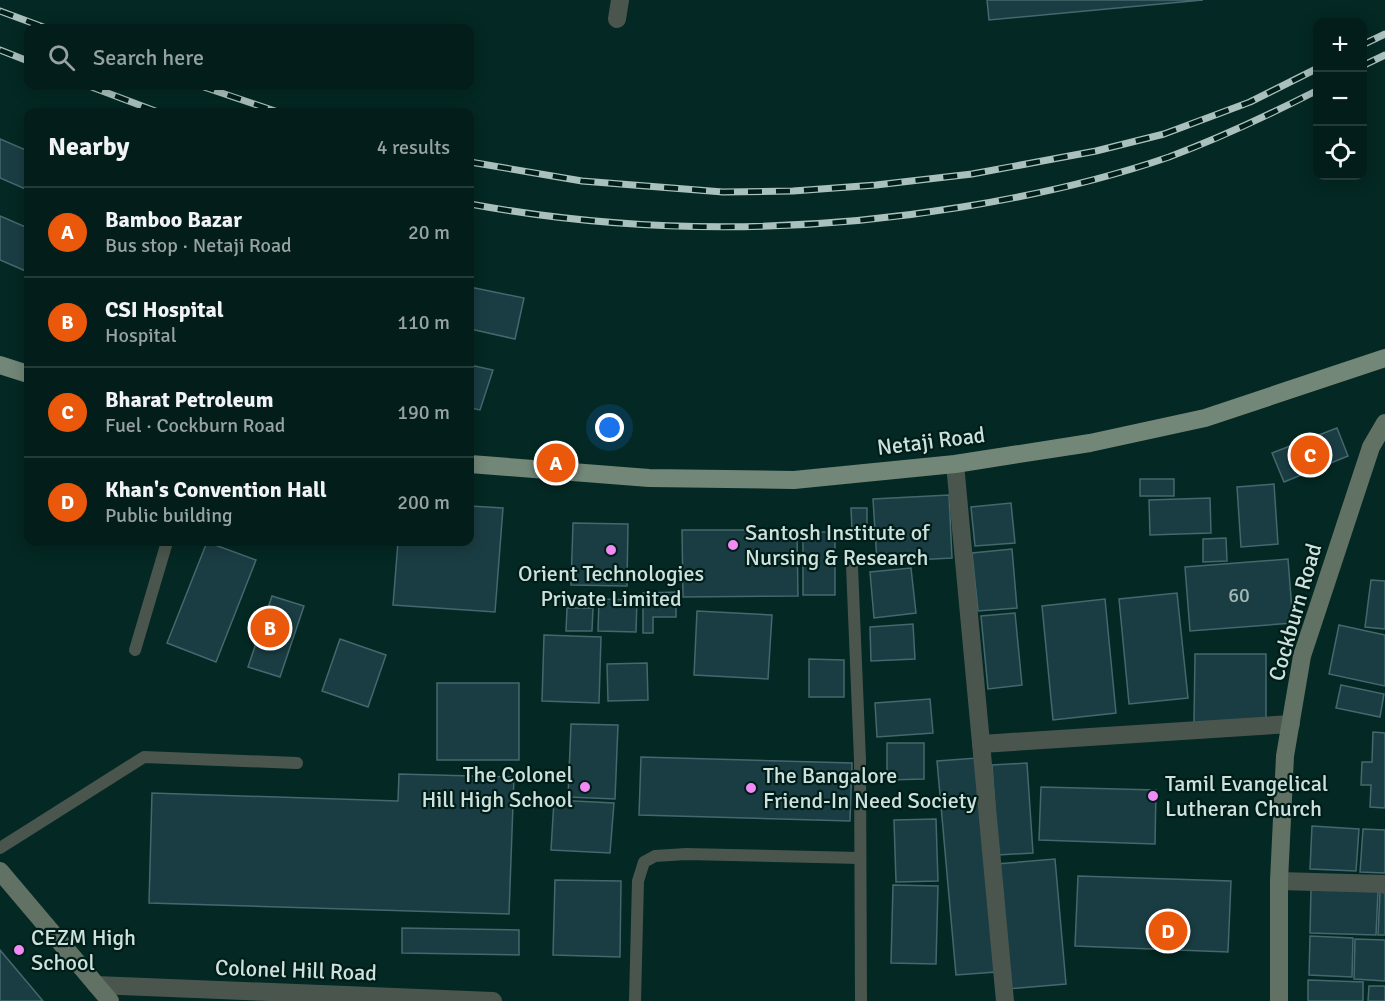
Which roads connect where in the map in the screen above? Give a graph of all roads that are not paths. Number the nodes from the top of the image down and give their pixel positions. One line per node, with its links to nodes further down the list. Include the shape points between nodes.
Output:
1 (620, 0): 2 (street)
2 (617, 19)
3 (1385, 358): 8 (main road, Netaji Road, via 1204,418 1090,443)
4 (0, 365): 5 (main road)
5 (24, 373)
6 (1385, 423): 12 (street, Cockburn Road, via 1371,447 1302,656)
7 (474, 464): 8 (main road, Netaji Road, via 649,478 783,480)
8 (956, 464): 13 (street)
9 (166, 546): 11 (lane)
10 (852, 566): 16 (lane)
11 (135, 650)
12 (1290, 724): 13 (street); 18 (street, Cockburn Road)
13 (981, 744): 26 (street)
14 (297, 763): 15 (lane, via 144,757)
15 (0, 848)
16 (860, 858): 24 (lane, via 655,855 644,862 638,881); 25 (lane)
17 (0, 871): 20 (street)
18 (1279, 881): 19 (street); 27 (street, Cockburn Road)
19 (1385, 884)
20 (96, 985): 21 (street, Colonel Hill Road); 22 (street)
21 (209, 996): 23 (street, Colonel Hill Road)
22 (110, 1001)
23 (493, 1001)
24 (635, 1001)
25 (861, 1001)
26 (1005, 1001)
27 (1279, 1001)

